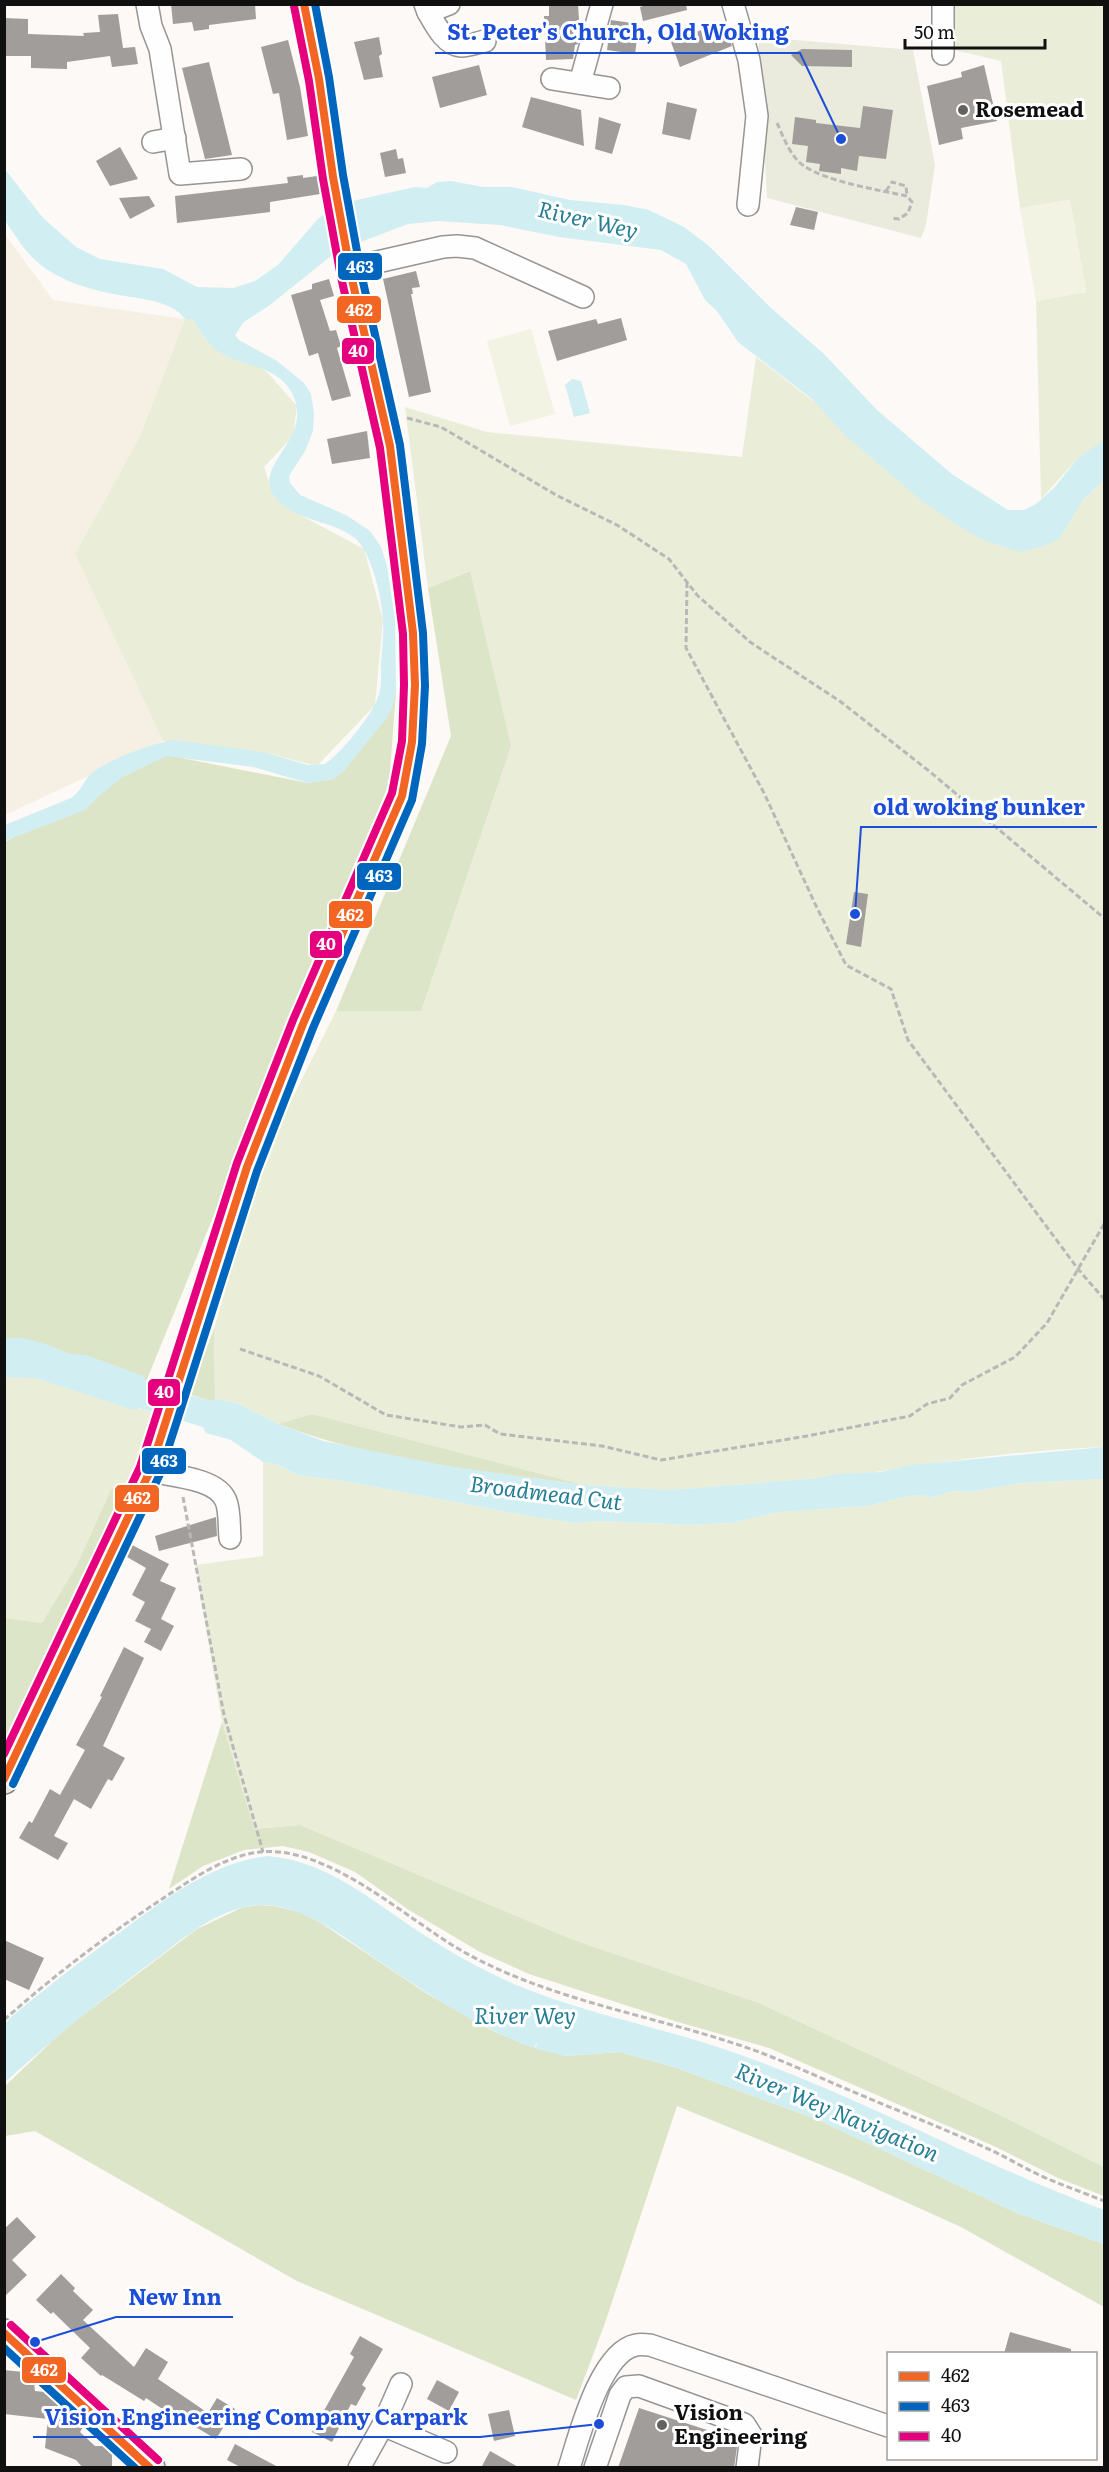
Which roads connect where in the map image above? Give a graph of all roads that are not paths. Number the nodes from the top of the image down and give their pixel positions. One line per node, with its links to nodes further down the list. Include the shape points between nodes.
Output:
1 (147, 4): 13 (street)
2 (304, 4): 17 (main road)
3 (449, 4): 7 (street)
4 (607, 4): 11 (street, via 594,28)
5 (733, 4): 16 (street, via 749,60 758,116)
6 (943, 4): 9 (street)
7 (427, 8): 8 (street, via 449,41 459,46)
8 (485, 41)
9 (943, 54)
10 (552, 79): 11 (street)
11 (580, 83): 12 (street)
12 (609, 88)
13 (175, 138): 14 (street); 15 (street, via 180,174)
14 (153, 142)
15 (241, 169)
16 (748, 205)
17 (351, 275): 18 (street, via 364,265 457,246 475,248); 19 (main road, via 392,456 413,633 412,742 402,796 262,1126)
18 (583, 297)
19 (150, 1471): 20 (street, via 210,1484 220,1490 227,1502); 21 (main road)
20 (230, 1538)
21 (4, 1780)
22 (5, 2334): 27 (main road)
23 (401, 2384): 24 (street)
24 (383, 2425): 26 (street); 28 (street)
25 (887, 2426): 29 (street, via 650,2345 635,2345 615,2359 596,2388)
26 (446, 2452)
27 (151, 2468)
28 (359, 2468)
29 (569, 2468)
30 (595, 2468): 31 (street, via 620,2395 632,2386 744,2424 751,2435)
31 (747, 2468)

